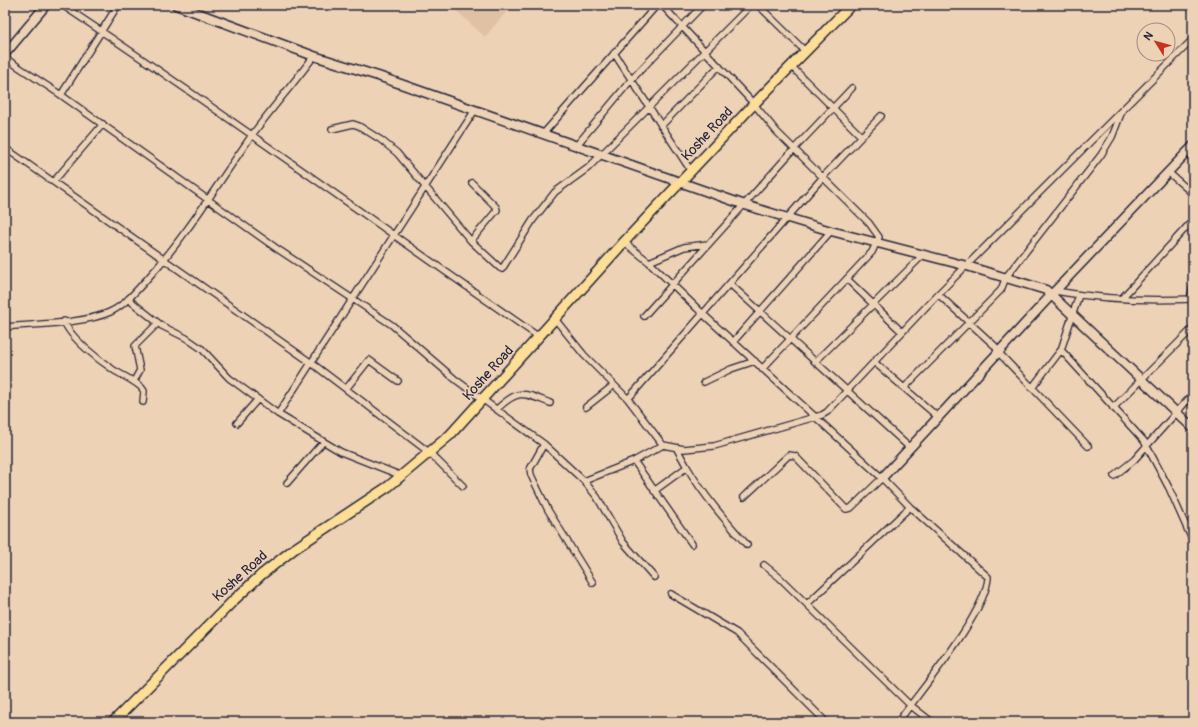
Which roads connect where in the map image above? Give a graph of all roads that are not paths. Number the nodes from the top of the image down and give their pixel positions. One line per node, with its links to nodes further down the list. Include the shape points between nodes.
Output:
1 (46, 5): 17 (street)
2 (62, 5): 12 (street)
3 (118, 5): 12 (street)
4 (176, 5): 18 (street)
5 (657, 5): 16 (street)
6 (662, 5): 11 (street)
7 (704, 5): 11 (street)
8 (751, 5): 14 (street)
9 (758, 5): 15 (street)
10 (851, 5): 15 (main road, Koshe Road)
11 (683, 27): 14 (street); 22 (street)
12 (101, 31): 24 (street); 35 (street)
13 (1193, 39): 28 (street)
14 (705, 51): 20 (street); 26 (street)
15 (805, 51): 21 (main road, Koshe Road)
16 (614, 53): 22 (street); 34 (street)
17 (5, 54)
18 (314, 56): 29 (street); 35 (street)
19 (5, 58): 24 (street)
20 (719, 66): 25 (street); 32 (street)
21 (791, 66): 25 (main road, Koshe Road); 27 (street)
22 (631, 80): 26 (street); 37 (street)
23 (852, 88): 27 (street)
24 (61, 95): 31 (street)
25 (754, 104): 40 (street); 42 (main road, Koshe Road)
26 (650, 106): 32 (street); 41 (street)
27 (832, 108): 36 (street); 40 (street)
28 (1123, 109): 63 (street); 64 (street, via 1112,137 1101,155)
29 (475, 110): 34 (street); 48 (street)
30 (881, 116): 36 (street)
31 (102, 124): 45 (street); 50 (street)
32 (661, 126): 42 (street)
33 (332, 129): 48 (street, via 353,124 359,126 390,147)
34 (543, 134): 37 (street)
35 (252, 135): 50 (street); 55 (street)
36 (861, 136): 44 (street)
37 (576, 146): 41 (street)
38 (1193, 146): 43 (street)
39 (5, 148): 45 (street)
40 (794, 149): 44 (street); 51 (street)
41 (602, 155): 46 (street); 56 (street, via 555,192 533,220 502,269)
42 (691, 172): 46 (main road, Koshe Road)
43 (1168, 172): 49 (street); 69 (street)
44 (823, 177): 52 (street); 59 (street, via 869,223 879,237)
45 (54, 181): 61 (street)
46 (681, 181): 51 (street); 57 (main road, Koshe Road)
47 (472, 182): 56 (street, via 497,210)
48 (426, 187): 55 (street); 56 (street)
49 (1193, 194)
50 (208, 201): 61 (street); 75 (street)
51 (745, 205): 52 (street); 58 (street)
52 (788, 218): 54 (street); 66 (street)
53 (1193, 220): 72 (street)
54 (831, 231): 59 (street); 77 (street)
55 (393, 236): 75 (street); 88 (street)
56 (471, 241)
57 (624, 242): 62 (street); 81 (main road, Koshe Road)
58 (708, 244): 62 (street, via 684,247); 67 (street)
59 (877, 244): 60 (street); 65 (street)
60 (922, 256): 63 (street); 76 (street)
61 (164, 260): 73 (street); 96 (street)
62 (649, 262): 67 (street)
63 (967, 266): 64 (street); 70 (street)
64 (1006, 277): 69 (street); 84 (street, via 1001,290)
65 (847, 279): 76 (street); 89 (street)
66 (730, 284): 77 (street); 78 (street)
67 (672, 285): 78 (street); 80 (street)
68 (1193, 286): 74 (street)
69 (1053, 293): 71 (street); 79 (street); 92 (street)
70 (938, 294): 84 (street); 87 (street)
71 (1079, 295): 72 (street); 79 (street)
72 (1122, 298): 74 (street, via 1164,301)
73 (128, 299): 82 (street, via 103,315); 83 (street)
74 (1192, 299)
75 (353, 300): 96 (street); 109 (street, via 392,325 456,380)
76 (874, 304): 87 (street); 94 (street)
77 (760, 310): 89 (street); 90 (street)
78 (703, 314): 90 (street); 110 (street)
79 (1073, 314): 91 (street); 98 (street)
80 (644, 316)
81 (555, 319): 88 (main road, Koshe Road); 102 (street, via 584,355)
82 (64, 321): 85 (street); 99 (street, via 70,332 94,355)
83 (158, 323): 99 (street, via 135,346 140,370); 108 (street, via 202,349 229,378)
84 (970, 323): 92 (street, via 995,346); 103 (street)
85 (5, 327)
86 (1193, 328): 98 (street)
87 (902, 332): 95 (street)
88 (539, 337): 109 (main road, Koshe Road)
89 (790, 338): 94 (street); 97 (street)
90 (733, 342): 93 (street)
91 (1061, 350): 104 (street); 114 (street, via 1081,369)
92 (998, 352): 104 (street); 119 (street)
93 (755, 361): 97 (street); 101 (street)
94 (815, 362): 106 (street)
95 (874, 362): 103 (street); 106 (street)
96 (312, 364): 105 (street); 117 (street)
97 (762, 369): 118 (street)
98 (1142, 380): 114 (street); 116 (street)
99 (134, 381): 111 (street, via 143,389)
100 (398, 381): 105 (street, via 369,360)
101 (704, 382)
102 (614, 385): 110 (street); 113 (street)
103 (904, 388): 119 (street)
104 (1032, 388): 125 (street)
105 (346, 389): 129 (street)
106 (847, 391): 118 (street, via 827,412); 127 (street)
107 (1193, 394): 116 (street)
108 (258, 399): 117 (street); 120 (street)
109 (484, 399): 115 (street); 129 (main road, Koshe Road)
110 (628, 399): 124 (street)
111 (143, 402)
112 (550, 403): 115 (street, via 531,396 515,395)
113 (586, 407)
114 (1113, 408): 126 (street)
115 (497, 409): 123 (street)
116 (1177, 412): 121 (street); 126 (street)
117 (278, 414): 122 (street)
118 (816, 417): 128 (street, via 714,446); 134 (street)
119 (938, 417): 127 (street)
120 (237, 423)
121 (1193, 428)
122 (323, 442): 132 (street, via 341,452); 136 (street)
123 (544, 444): 135 (street); 147 (street, via 530,469 532,475 548,510)
124 (664, 445): 128 (street); 130 (street)
125 (1088, 446)
126 (1147, 446): 133 (street); 142 (street)
127 (909, 447): 134 (street)
128 (677, 449): 131 (street)
129 (430, 453): 132 (main road, Koshe Road); 137 (street)
130 (634, 461): 135 (street); 138 (street)
131 (687, 467): 138 (street); 144 (street, via 699,488)
132 (402, 476): 151 (main road, Koshe Road, via 285,555 261,575)
133 (1114, 476)
134 (882, 478): 139 (street, via 851,508 846,509 795,456 789,455); 140 (street)
135 (584, 481): 146 (street, via 597,497 623,542)
136 (287, 483)
137 (464, 486)
138 (654, 491): 143 (street)
139 (744, 497)
140 (910, 507): 149 (street); 150 (street, via 988,577 986,592 963,633)
141 (1184, 536): 142 (street)
142 (1193, 539)
143 (692, 544)
144 (747, 545)
145 (764, 565): 149 (street)
146 (654, 577)
147 (593, 583)
148 (671, 594): 152 (street, via 737,633)
149 (807, 604): 150 (street)
150 (910, 705): 153 (street); 154 (street)
151 (113, 722)
152 (826, 722)
153 (898, 722)
154 (932, 722)

